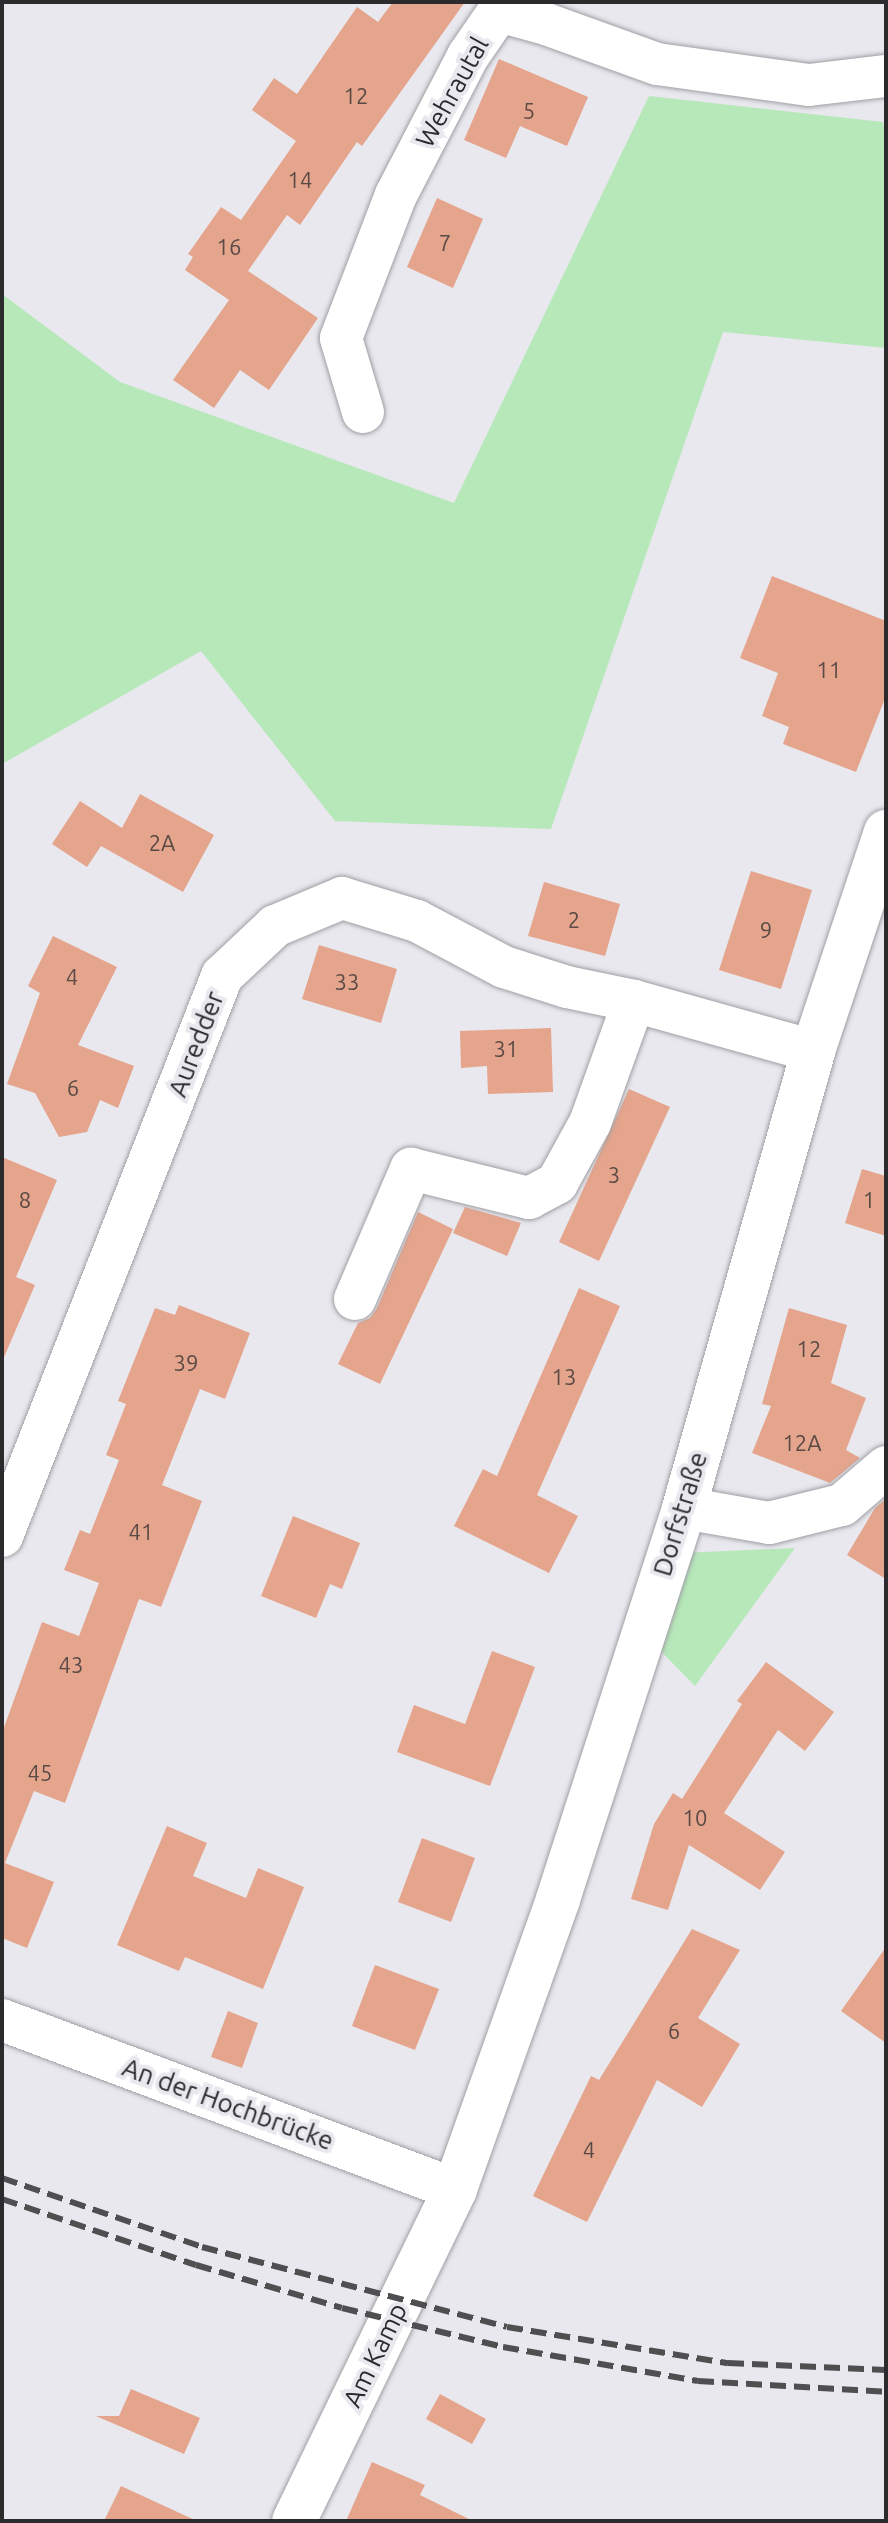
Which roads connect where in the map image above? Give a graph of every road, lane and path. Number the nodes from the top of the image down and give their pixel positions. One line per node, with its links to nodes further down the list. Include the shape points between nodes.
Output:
1 (886, 76): 2 (street, Wehrautal, via 809,85 657,64 499,11 468,56 396,195 341,338)
2 (363, 412)
3 (886, 832): 5 (main road, Dorfstraße)
4 (634, 1001): 5 (street, Auredder); 6 (street, via 590,1123 557,1183 529,1198 411,1169); 9 (street, Auredder, via 504,967 417,921 342,898 275,926 222,976)
5 (813, 1051): 8 (main road, Dorfstraße)
6 (355, 1299)
7 (886, 1467): 8 (street, via 842,1505 769,1523)
8 (684, 1508): 11 (main road, Dorfstraße, via 594,1792)
9 (2, 1536)
10 (2, 2020): 11 (street, An der Hochbrücke)
11 (455, 2189): 12 (main road, Am Kamp)
12 (294, 2521)

